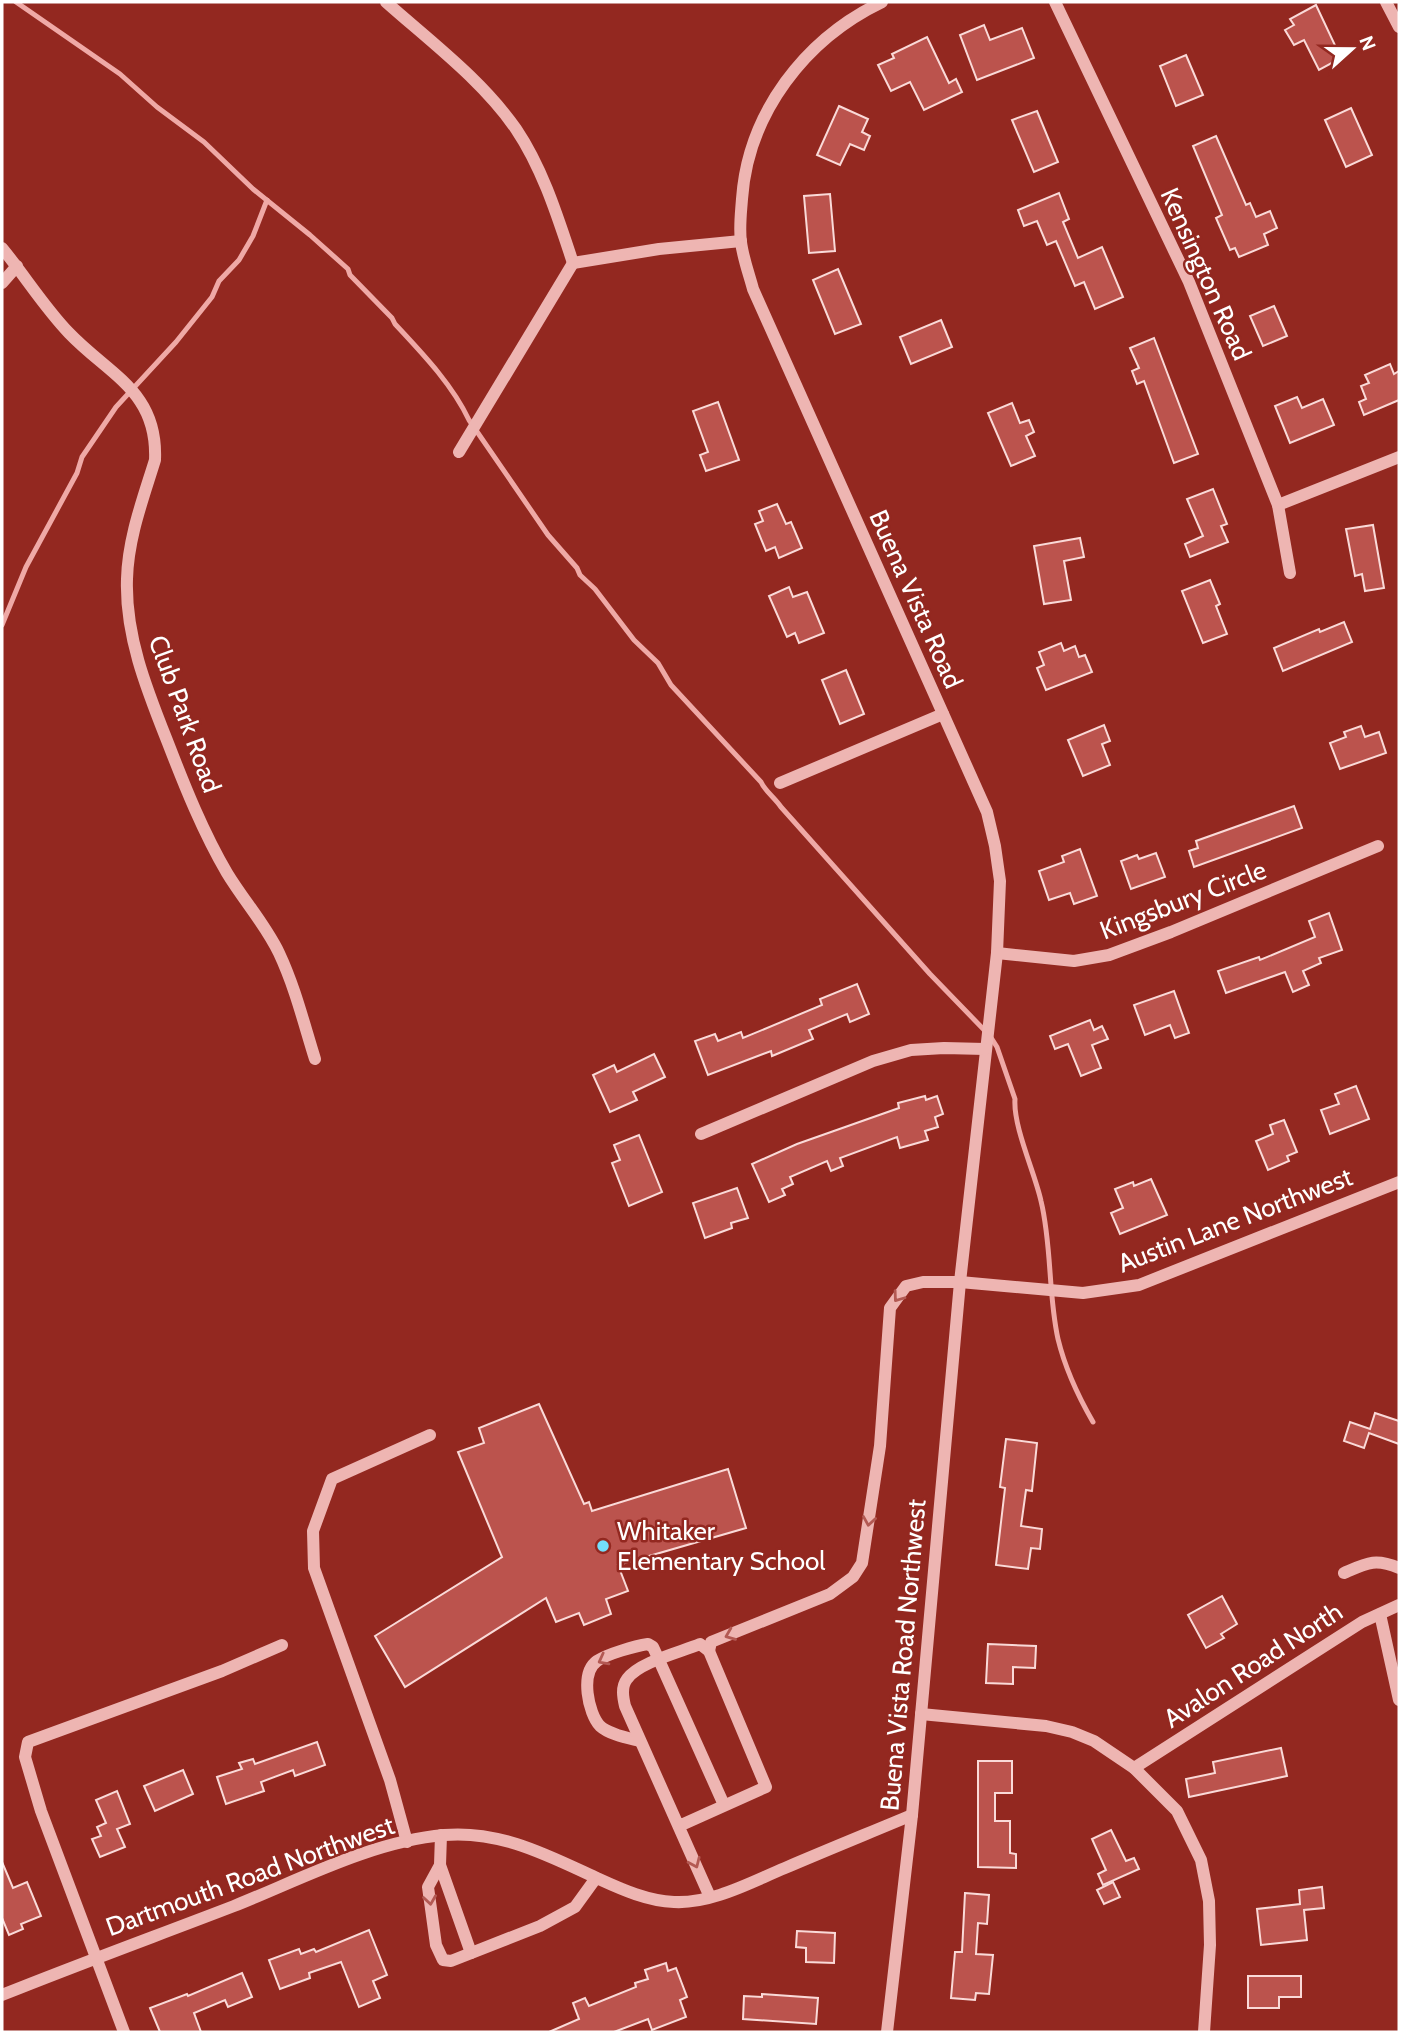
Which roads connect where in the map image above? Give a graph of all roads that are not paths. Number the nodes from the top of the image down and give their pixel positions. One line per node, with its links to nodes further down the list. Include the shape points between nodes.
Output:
1 (386, 2): 8 (street, via 476,82 517,130)
2 (883, 2): 6 (street, Buena Vista Road, via 839,28 775,95 752,143 743,180)
3 (1055, 2): 13 (street, Kensington Road, via 1189,282)
4 (1386, 2): 5 (street)
5 (1399, 27)
6 (741, 241): 8 (street); 15 (street, Buena Vista Road, via 753,289)
7 (2, 248): 9 (street, Club Park Road)
8 (573, 262): 11 (street)
9 (17, 266): 10 (street); 20 (street, Club Park Road, via 69,333 137,395 153,431 155,460 129,550 126,580 135,649 187,793 210,842 279,953)
10 (2, 283)
11 (459, 452)
12 (1399, 457): 13 (street)
13 (1278, 505): 14 (street, Kensington Road)
14 (1290, 573)
15 (943, 715): 16 (street); 18 (street, Buena Vista Road, via 987,813 996,846 1000,881)
16 (780, 783)
17 (1378, 846): 18 (street, Kingsbury Circle, via 1110,955 1074,961)
18 (997, 953): 19 (street, Buena Vista Road)
19 (985, 1049): 21 (street, via 911,1050 873,1061); 23 (street, Buena Vista Road)
20 (315, 1059)
21 (701, 1134)
22 (1399, 1182): 23 (street, Austin Lane Northwest, via 1139,1285 1083,1293)
23 (960, 1282): 30 (street, Austin Lane Northwest, one-way to 30, via 906,1286 890,1308 880,1446 862,1563 853,1577 830,1594 711,1642); 33 (street, Buena Vista Road Northwest)
24 (430, 1435): 40 (street, via 332,1479 313,1531 314,1568)
25 (1399, 1568): 26 (street, via 1372,1561)
26 (1344, 1573)
27 (1399, 1605): 28 (street, Avalon Road North)
28 (1380, 1614): 32 (street); 35 (street, Avalon Road North)
29 (282, 1645): 45 (street, via 28,1742 25,1756 41,1811)
30 (709, 1651): 31 (street, via 700,1644); 36 (street, via 766,1787)
31 (659, 1660): 34 (street, via 627,1679 622,1693); 34 (street, one-way to 34, via 653,1647 638,1645 596,1661 588,1672 587,1699 600,1725 618,1736); 36 (street)
32 (1399, 1700)
33 (921, 1714): 35 (street, via 1072,1732); 37 (street, Buena Vista Road Northwest)
34 (640, 1741): 38 (street)
35 (1134, 1768): 49 (street, via 1177,1811 1201,1860 1209,1901 1210,1945)
36 (724, 1805): 38 (street)
37 (912, 1815): 43 (street, Dartmouth Road Northwest); 48 (street, Buena Vista Road Northwest)
38 (678, 1826): 43 (street, one-way to 43)
39 (441, 1835): 40 (street, Dartmouth Road Northwest); 41 (street); 42 (street, Dartmouth Road Northwest, via 496,1838 536,1850)
40 (408, 1842): 45 (street, Dartmouth Road Northwest, via 321,1870)
41 (440, 1865): 44 (street); 44 (street, one-way to 44, via 428,1887 436,1945 443,1960)
42 (596, 1878): 43 (street, Dartmouth Road Northwest, via 649,1898 680,1902); 44 (street, via 575,1907)
43 (710, 1897)
44 (471, 1953)
45 (95, 1957): 46 (street, Dartmouth Road Northwest); 47 (street)
46 (2, 1995)
47 (124, 2032)
48 (887, 2032)
49 (1204, 2032)

